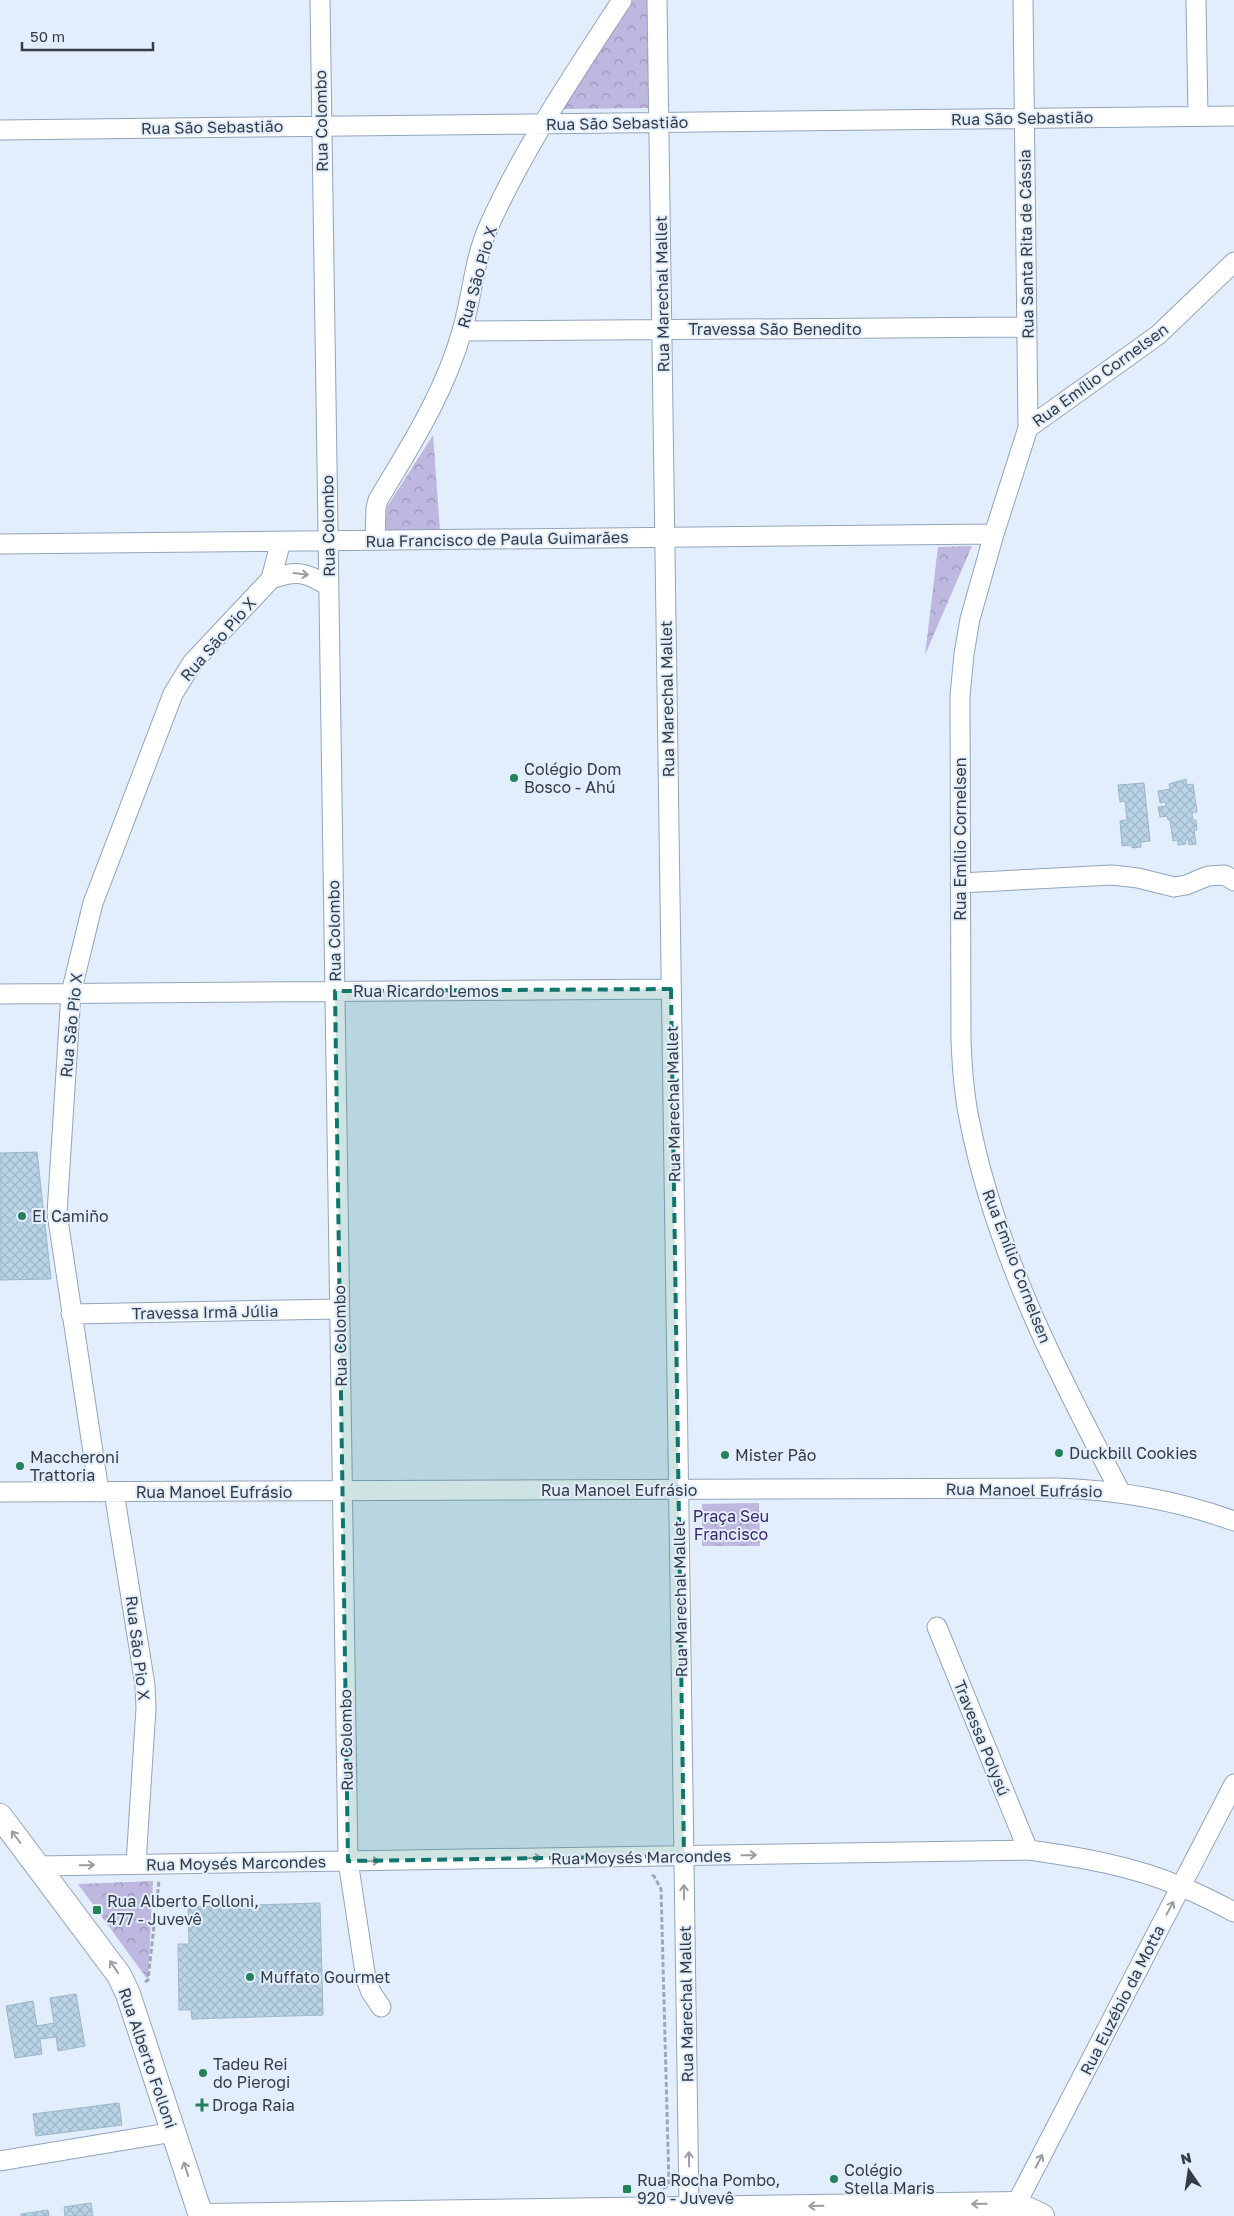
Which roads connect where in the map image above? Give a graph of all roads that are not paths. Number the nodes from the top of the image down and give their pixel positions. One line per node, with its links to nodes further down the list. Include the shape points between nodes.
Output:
1 (320, 0): 11 (street, Rua Colombo)
2 (622, 0): 10 (street, Rua São Pio X)
3 (658, 0): 9 (street, Rua Marechal Mallet)
4 (1023, 0): 8 (street, Rua Santa Rita de Cássia)
5 (1196, 0): 6 (street)
6 (1198, 116): 7 (street, Rua São Sebastião); 8 (street, Rua São Sebastião)
7 (1234, 116)
8 (1024, 118): 9 (street, Rua São Sebastião); 14 (street, Rua Santa Rita de Cássia)
9 (659, 122): 10 (street, Rua São Sebastião); 15 (street, Rua Marechal Mallet)
10 (542, 123): 11 (street, Rua São Sebastião); 16 (street, Rua São Pio X, via 488,229)
11 (322, 126): 12 (street, Rua São Sebastião); 22 (street, Rua Colombo)
12 (0, 130)
13 (1234, 262): 17 (street, Rua Emílio Cornelsen, via 1158,335)
14 (1027, 327): 15 (street, Travessa São Benedito); 17 (street, Rua Santa Rita de Cássia)
15 (662, 330): 16 (street, Travessa São Benedito); 19 (street, Rua Marechal Mallet)
16 (462, 331): 20 (street, Rua São Pio X, via 442,388 378,500)
17 (1028, 428): 18 (street, Rua Emílio Cornelsen)
18 (994, 534): 19 (street, Rua Francisco de Paula Guimarães); 27 (street, Rua Emílio Cornelsen, via 970,619 964,654 960,696)
19 (665, 537): 20 (street, Rua Francisco de Paula Guimarães); 28 (street, Rua Marechal Mallet)
20 (375, 540): 22 (street, Rua Francisco de Paula Guimarães)
21 (281, 541): 22 (street, Rua Francisco de Paula Guimarães); 23 (street, Rua Francisco de Paula Guimarães); 24 (street, Rua São Pio X)
22 (328, 541): 25 (street, Rua Colombo)
23 (0, 544)
24 (271, 579): 25 (street, one-way to 25, via 299,572); 30 (street, Rua São Pio X, via 192,664 173,694 93,904)
25 (328, 586): 29 (street, Rua Colombo)
26 (1234, 881): 27 (street, via 1224,875 1208,876 1186,886 1174,887 1112,875)
27 (960, 883): 38 (street, Rua Emílio Cornelsen, via 963,1081 984,1179 1036,1322 1065,1387)
28 (671, 989): 29 (street, Rua Ricardo Lemos); 34 (street, Rua Marechal Mallet)
29 (335, 991): 30 (street, Rua Ricardo Lemos); 32 (street, Rua Colombo)
30 (71, 993): 31 (street, Rua Ricardo Lemos); 33 (street, Rua São Pio X, via 57,1195 58,1231)
31 (0, 994)
32 (340, 1310): 33 (street, Travessa Irmã Júlia); 35 (street, Rua Colombo)
33 (71, 1314): 37 (street, Rua São Pio X)
34 (678, 1490): 35 (street, Rua Manoel Eufrásio); 38 (street, Rua Manoel Eufrásio, via 1057,1488); 44 (street, Rua Marechal Mallet)
35 (342, 1491): 37 (street, Rua Manoel Eufrásio); 45 (street, Rua Colombo)
36 (0, 1492): 37 (street, Rua Manoel Eufrásio)
37 (106, 1492): 46 (street, Rua São Pio X, via 145,1685)
38 (1121, 1492): 39 (street, Rua Manoel Eufrásio, via 1195,1508)
39 (1234, 1521)
40 (937, 1626): 43 (street, Travessa Polysú)
41 (1234, 1784): 48 (street, Rua Euzébio da Motta)
42 (0, 1816): 47 (main road, Rua Alberto Folloni, one-way to 42)
43 (1028, 1850): 44 (street, Rua Moysés Marcondes, one-way to 43); 48 (street, Rua Moysés Marcondes, via 1139,1871)
44 (684, 1856): 45 (street, Rua Moysés Marcondes, one-way to 44); 53 (street, Rua Marechal Mallet, one-way to 44)
45 (348, 1861): 46 (street, Rua Moysés Marcondes); 50 (street, Rua Colombo, via 366,1979)
46 (136, 1864): 47 (street, Rua Moysés Marcondes, one-way to 46)
47 (38, 1866): 51 (main road, Rua Alberto Folloni, one-way to 47, via 119,1975)
48 (1181, 1886): 49 (street, Rua Moysés Marcondes); 54 (street, Rua Euzébio da Motta, one-way to 48)
49 (1234, 1912)
50 (381, 2007)
51 (174, 2132): 52 (street); 56 (main road, Rua Alberto Folloni, one-way to 51)
52 (0, 2162)
53 (689, 2208): 54 (main road, one-way to 53); 55 (main road)
54 (1013, 2210): 57 (main road)
55 (616, 2213): 56 (main road)
56 (201, 2216)
57 (1042, 2216)

